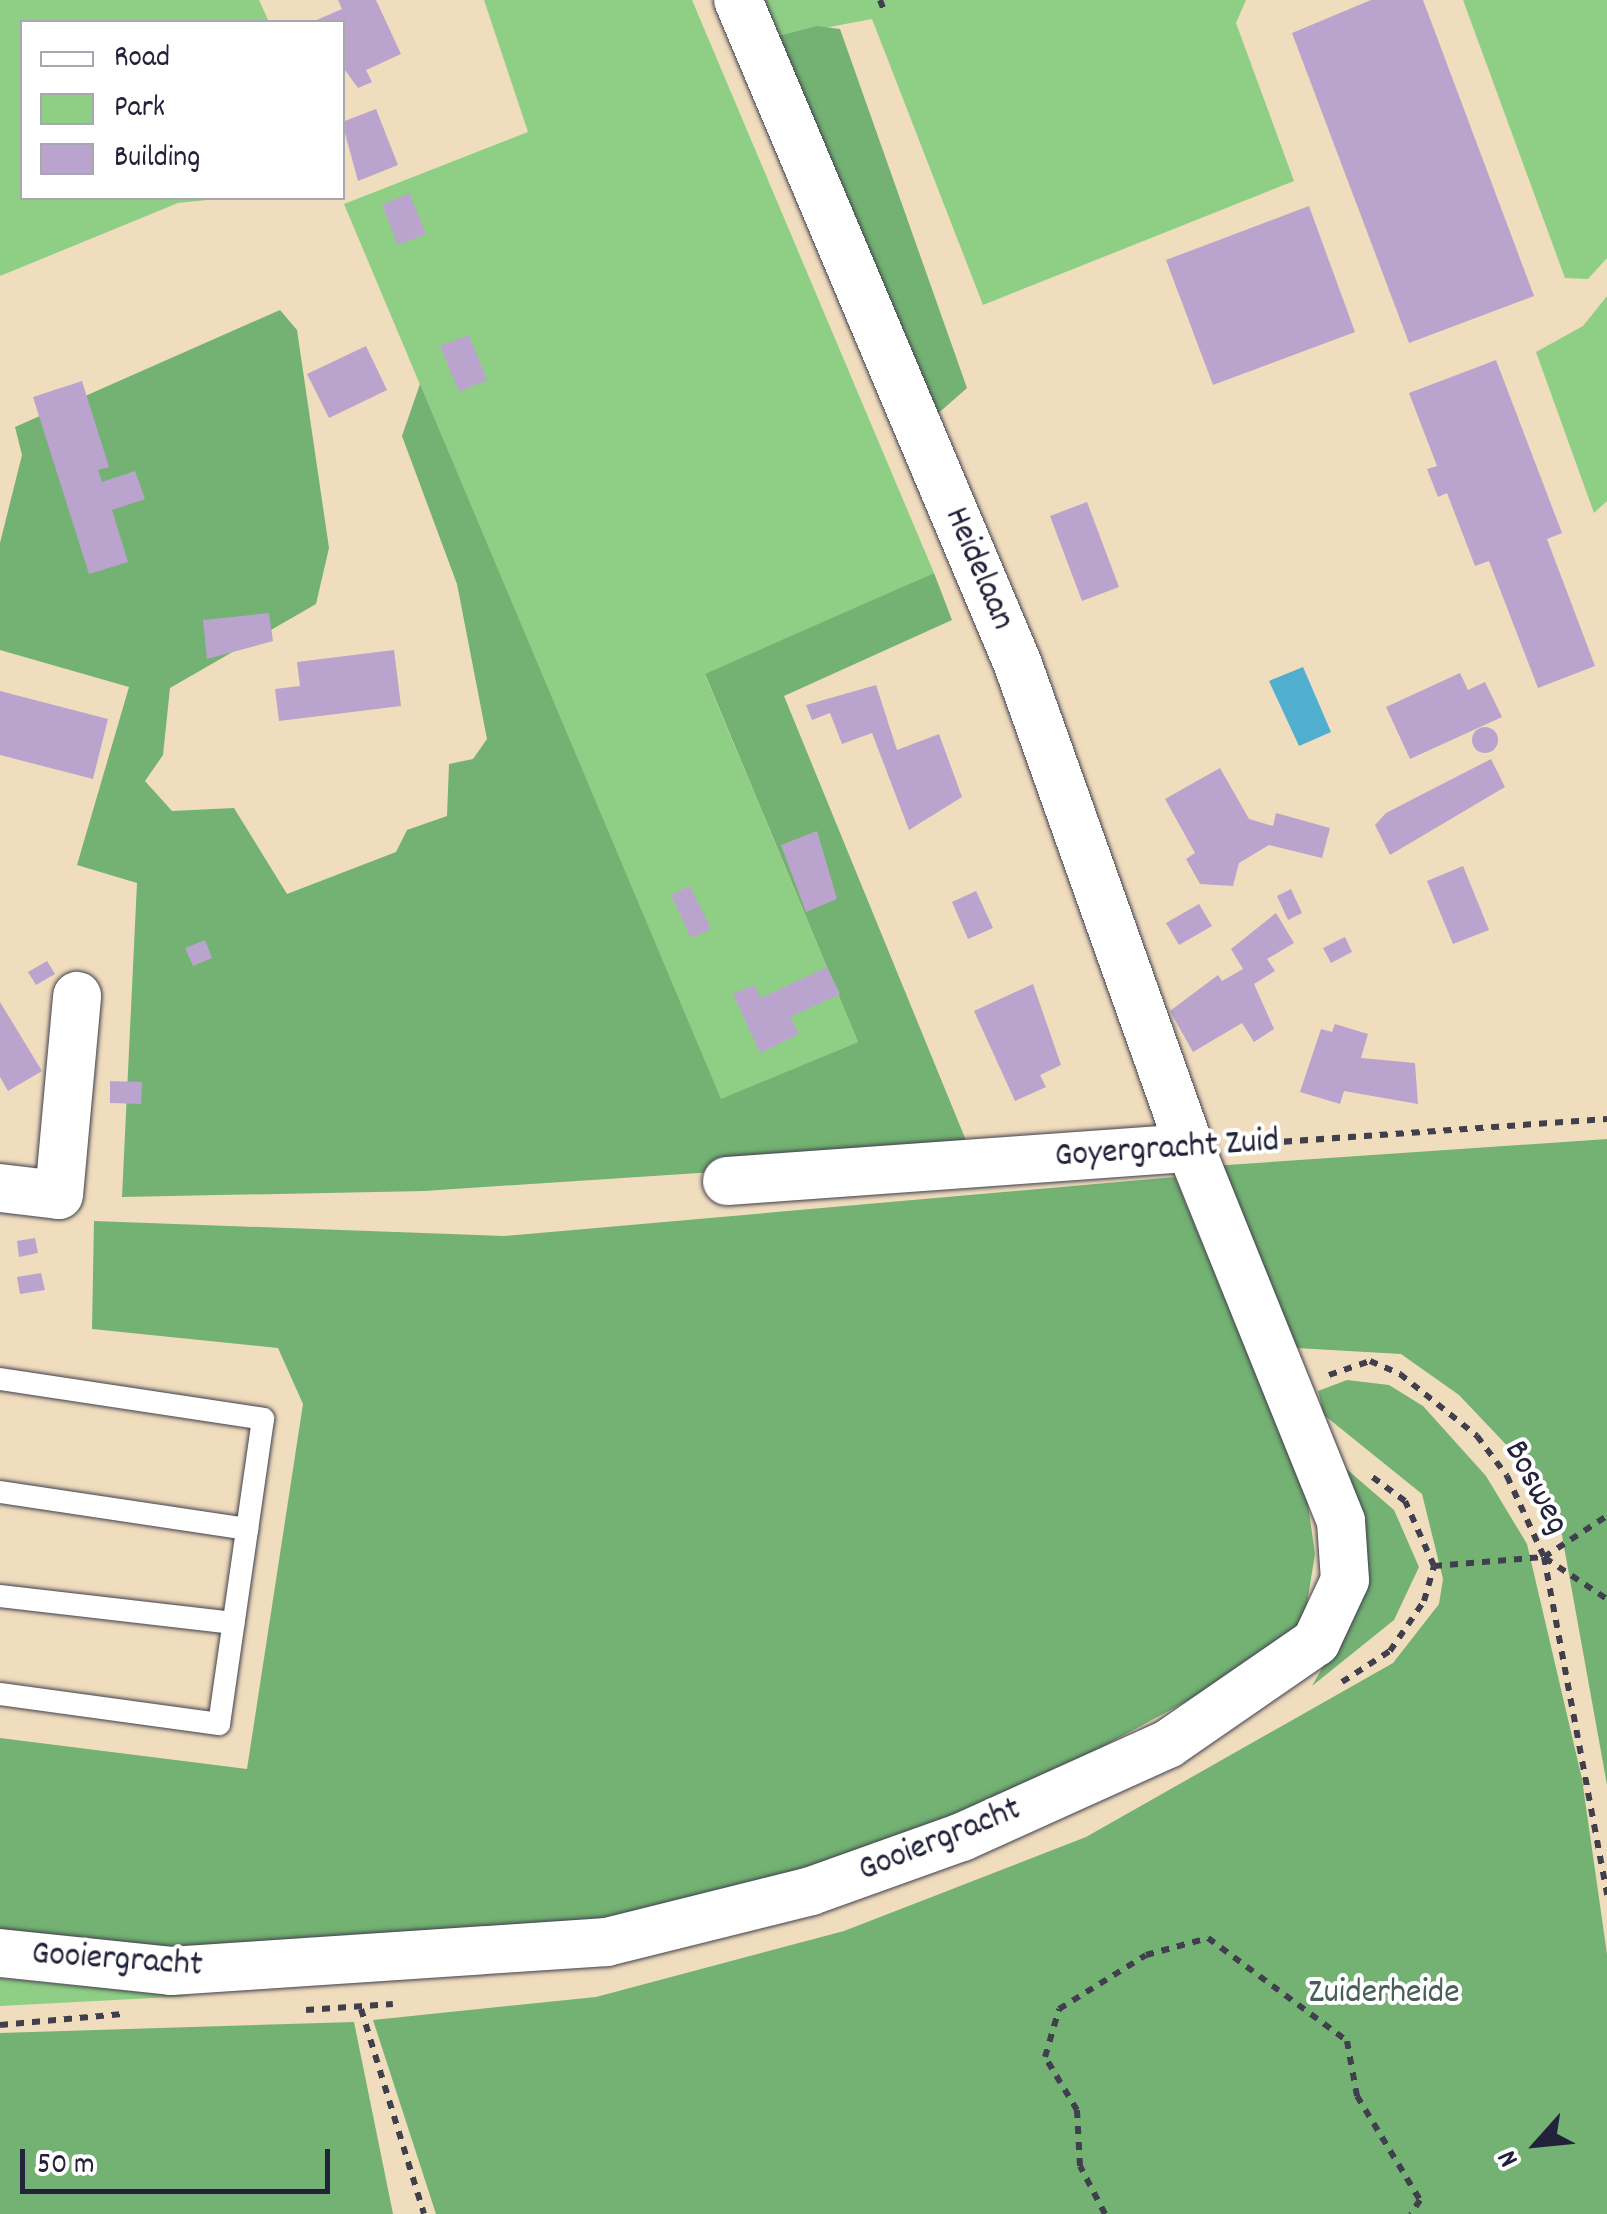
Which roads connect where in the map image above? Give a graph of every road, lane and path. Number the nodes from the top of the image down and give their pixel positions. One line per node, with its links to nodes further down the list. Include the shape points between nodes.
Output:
1 (738, 0): 6 (street, Heidelaan, via 1017,662)
2 (880, 0): 3 (path)
3 (885, 13)
4 (77, 996): 8 (street, via 59,1195)
5 (1607, 1120): 6 (path, Goyergracht Zuid)
6 (1190, 1148): 7 (street, Goyergracht Zuid); 10 (street, Gooiergracht)
7 (728, 1181)
8 (0, 1188)
9 (0, 1379): 13 (lane, via 263,1419)
10 (1290, 1389): 14 (path, Bosweg, via 1370,1361 1400,1374 1477,1436); 21 (street, Gooiergracht, via 1341,1521 1346,1580 1316,1642 1168,1744 962,1837 811,1891 607,1942 171,1970)
11 (0, 1492): 13 (lane)
12 (1607, 1516): 14 (path)
13 (247, 1530): 18 (lane)
14 (1544, 1558): 15 (path); 17 (path); 20 (path, Bosweg)
15 (1434, 1566)
16 (0, 1596): 18 (lane)
17 (1607, 1600)
18 (233, 1623): 19 (lane, via 218,1724)
19 (0, 1694)
20 (1607, 1895)
21 (0, 1953)
22 (361, 2009): 23 (path)
23 (424, 2214)
24 (1105, 2214): 25 (path, via 1080,2166 1077,2110 1045,2057 1059,2009 1146,1955 1208,1938 1346,2041 1357,2096 1420,2200)
25 (1411, 2214)

